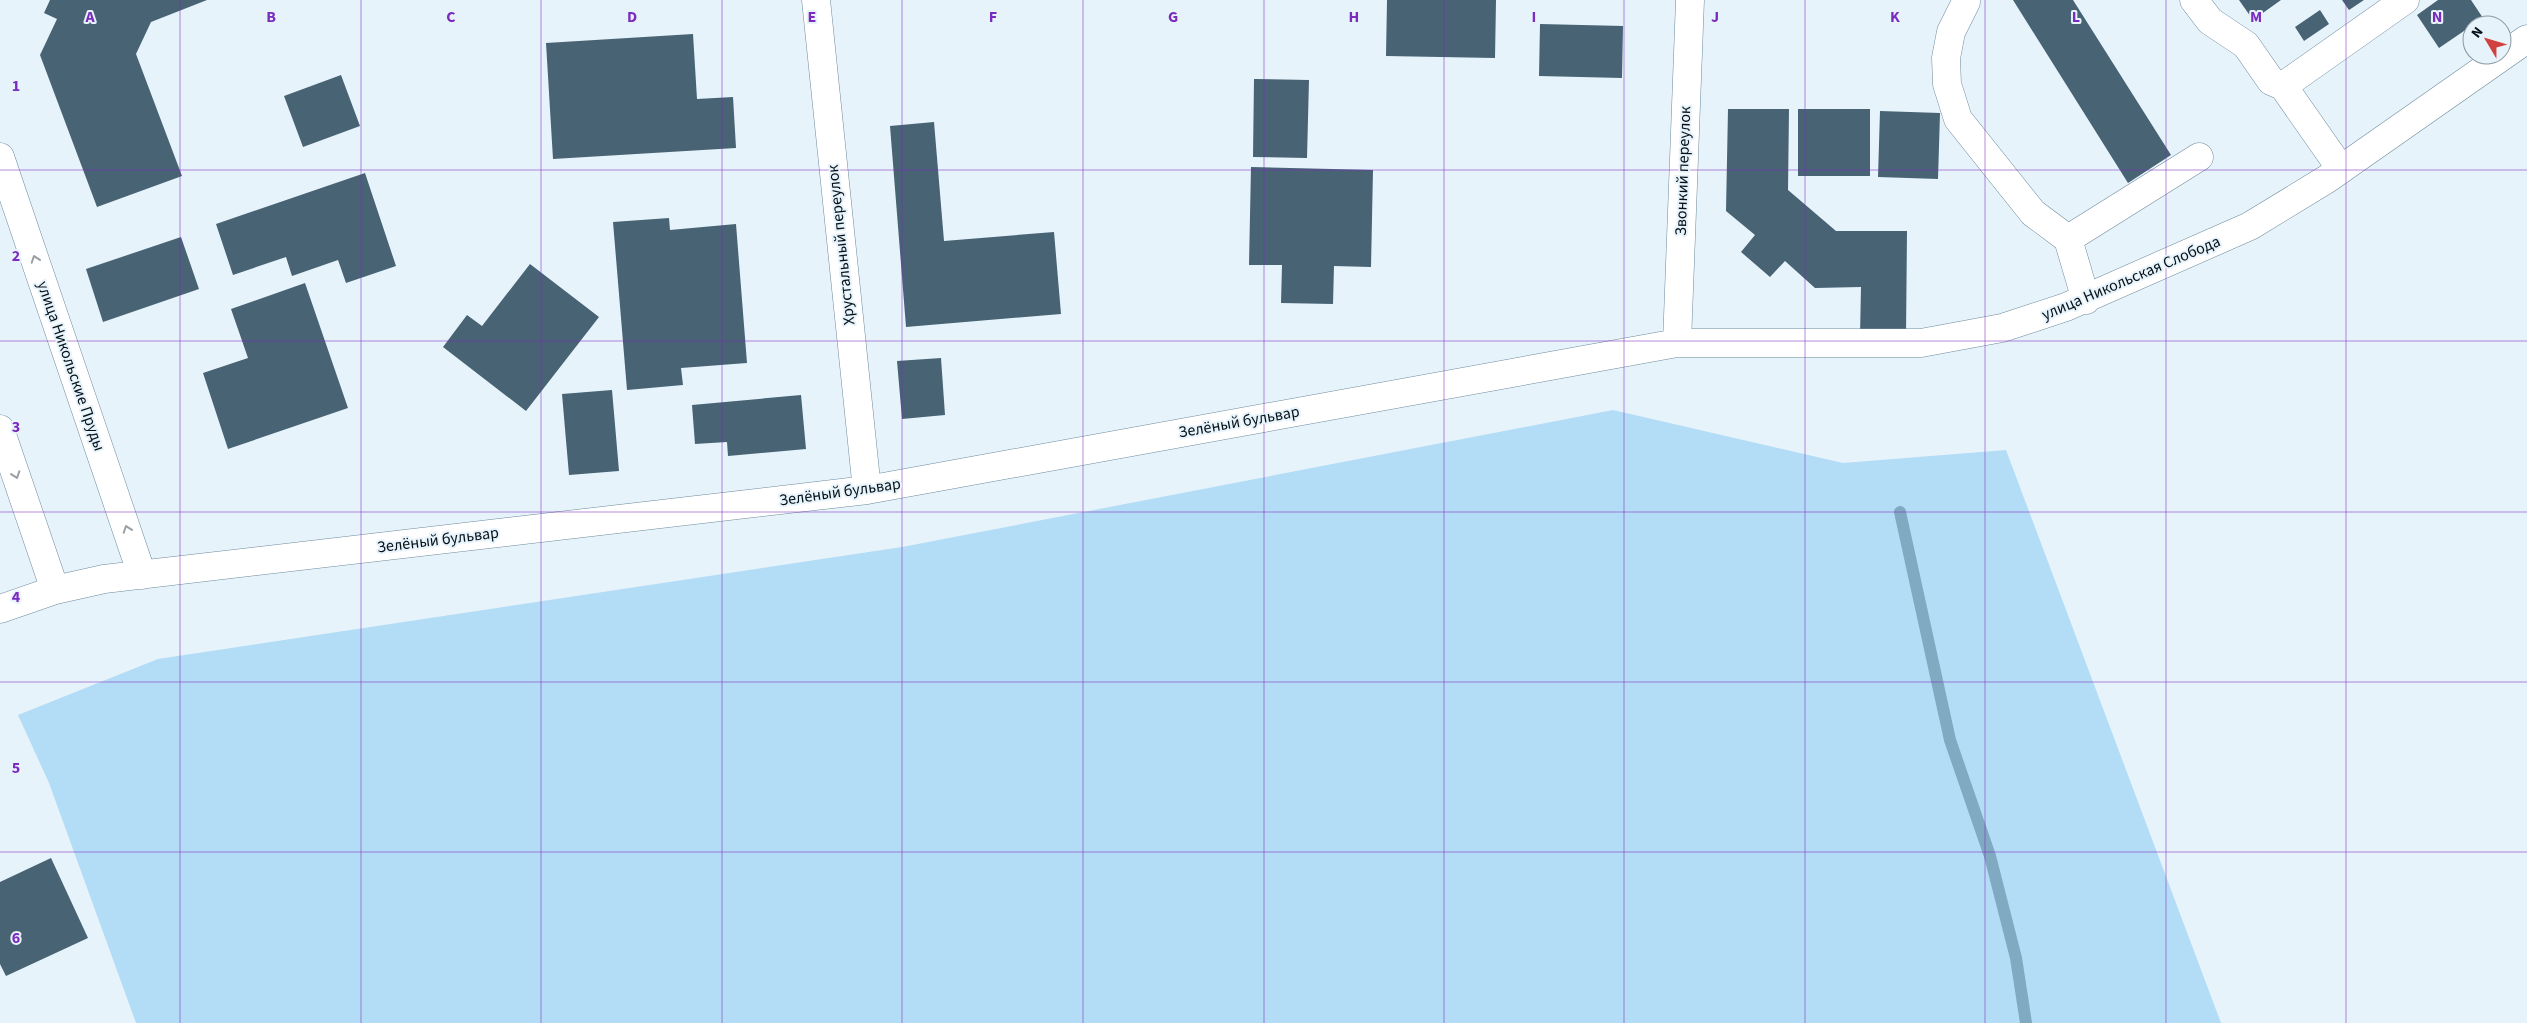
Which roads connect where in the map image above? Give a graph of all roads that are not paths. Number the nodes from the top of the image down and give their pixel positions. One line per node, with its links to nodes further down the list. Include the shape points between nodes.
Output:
1 (816, 0): 15 (street, Хрустальный переулок)
2 (1690, 0): 13 (street, Звонкий переулок)
3 (2194, 0): 7 (street, via 2210,20 2246,45 2271,81)
4 (2405, 0): 7 (street)
5 (1966, 2): 11 (street, via 1951,32 1946,58 1947,84 1958,119 2033,213)
6 (2527, 38): 10 (street, улица Никольская Слобода)
7 (2284, 86): 10 (street)
8 (0, 157): 16 (street, улица Никольские Пруды, one-way to 8)
9 (2199, 157): 11 (street)
10 (2340, 169): 12 (street, улица Никольская Слобода, via 2250,226)
11 (2068, 240): 12 (street)
12 (2086, 300): 13 (street, улица Никольская Слобода, via 2002,328 1921,343)
13 (1677, 343): 15 (street, Зелёный бульвар)
14 (0, 429): 17 (street, one-way to 17)
15 (867, 490): 16 (street, Зелёный бульвар)
16 (142, 575): 17 (street, Зелёный бульвар, via 104,579)
17 (55, 590): 18 (street, Зелёный бульвар)
18 (0, 609)

